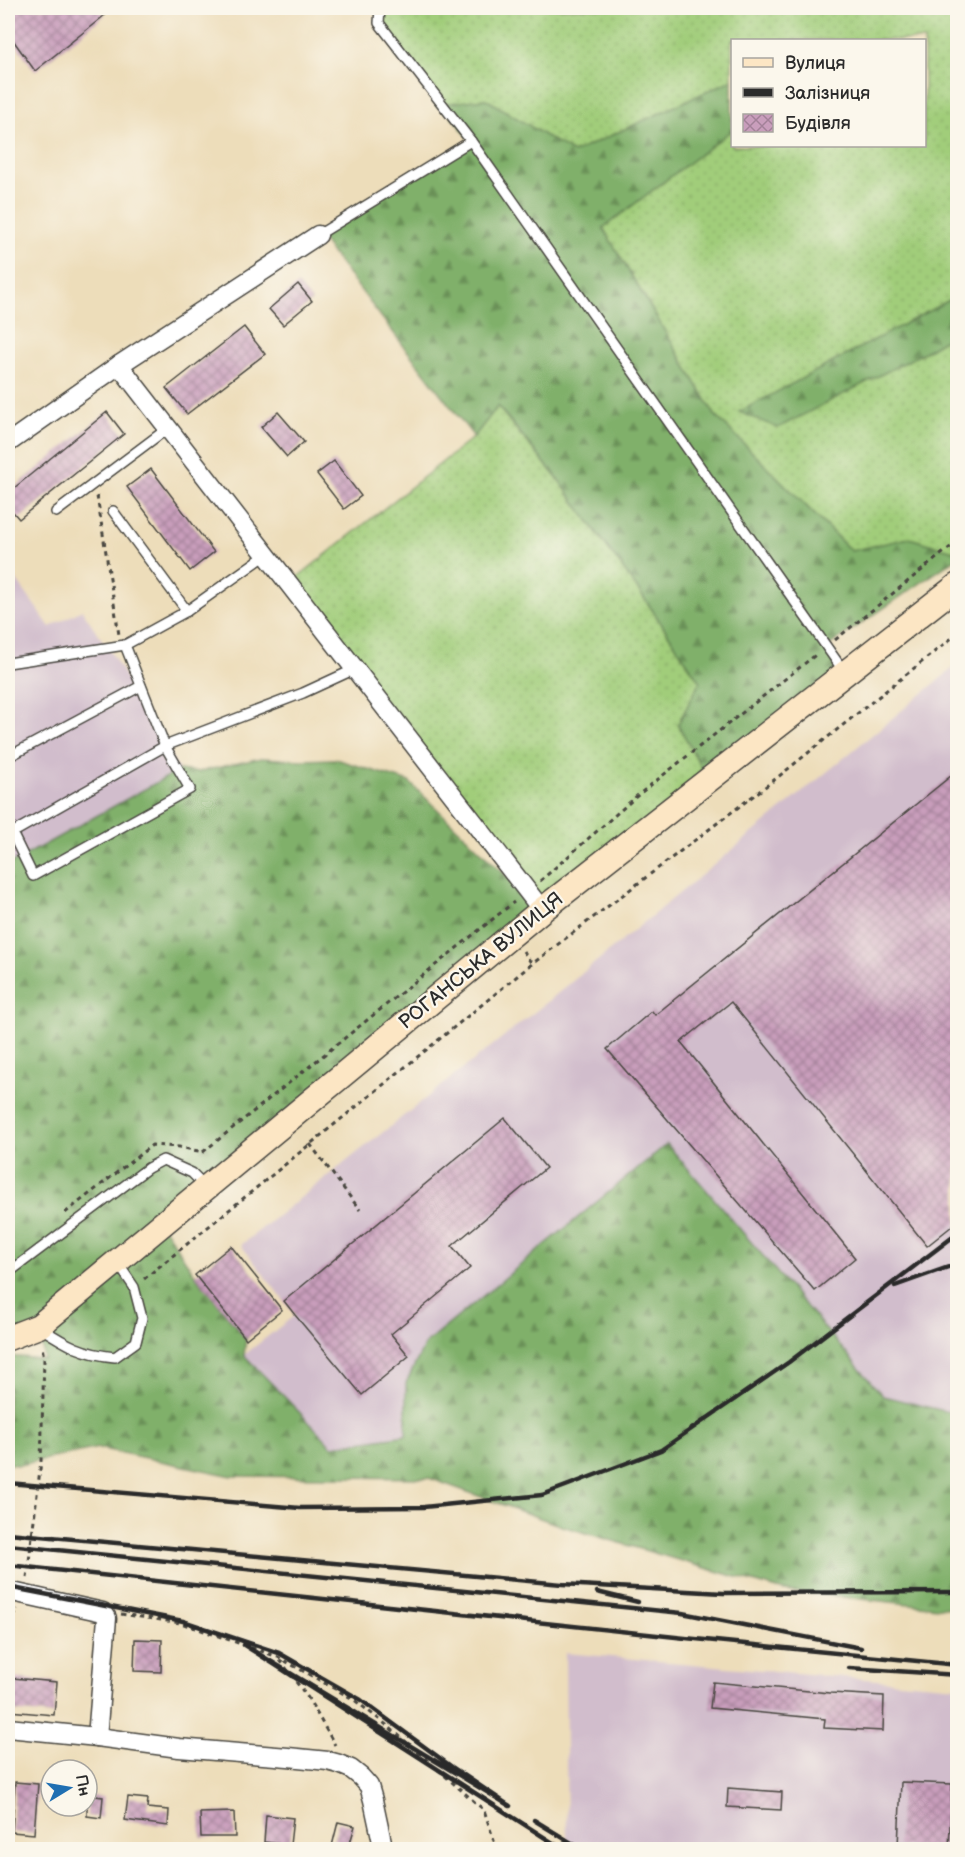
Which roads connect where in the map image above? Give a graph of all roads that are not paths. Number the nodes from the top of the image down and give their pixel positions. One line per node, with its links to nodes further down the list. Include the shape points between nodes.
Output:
1 (380, 8): 2 (lane, via 378,23)
2 (471, 141): 3 (lane); 15 (lane)
3 (318, 235): 4 (street)
4 (119, 365): 5 (street); 6 (street)
5 (168, 428): 8 (lane); 9 (street)
6 (8, 443)
7 (113, 511): 11 (lane)
8 (56, 512)
9 (266, 555): 11 (lane); 14 (street)
10 (957, 585): 15 (main road, РОГАНСЬКА ВУЛИЦЯ)
11 (187, 611): 12 (lane)
12 (123, 645): 13 (lane); 16 (lane)
13 (8, 663)
14 (355, 669): 17 (lane); 19 (street)
15 (845, 673): 19 (main road, РОГАНСЬКА ВУЛИЦЯ)
16 (141, 686): 17 (lane); 18 (lane)
17 (165, 746): 17 (lane, via 12,833 33,876 190,789)
18 (8, 758)
19 (535, 901): 20 (main road, РОГАНСЬКА ВУЛИЦЯ)
20 (208, 1188): 21 (main road, РОГАНСЬКА ВУЛИЦЯ); 22 (lane, via 192,1173 163,1160)
21 (117, 1262): 23 (main road, РОГАНСЬКА ВУЛИЦЯ); 23 (lane, via 134,1287 142,1318 136,1342 115,1358 95,1356 65,1344)
22 (8, 1273)
23 (39, 1326): 24 (main road, РОГАНСЬКА ВУЛИЦЯ)
24 (9, 1335)
25 (16, 1592): 27 (street, via 103,1612 107,1618)
26 (8, 1728): 27 (street)
27 (97, 1737): 28 (street, via 328,1761 351,1769 369,1786)
28 (385, 1850)

